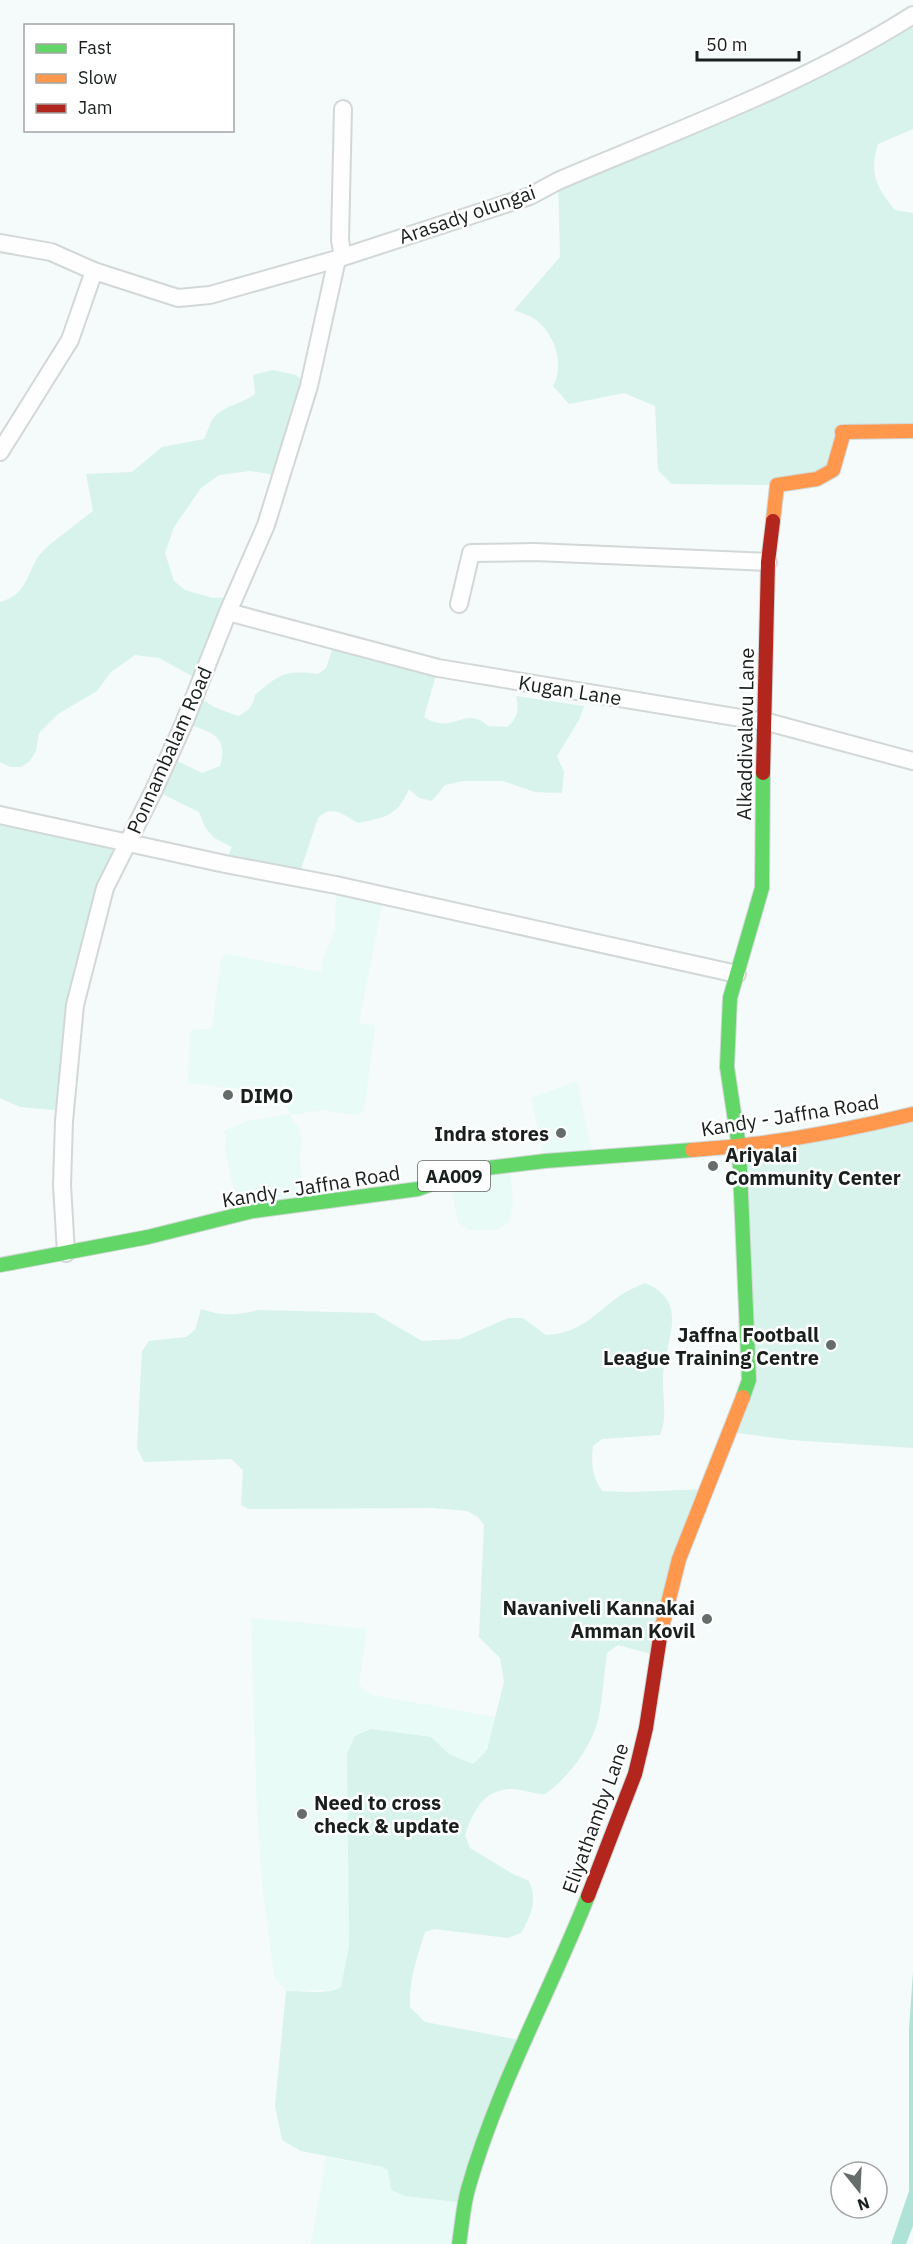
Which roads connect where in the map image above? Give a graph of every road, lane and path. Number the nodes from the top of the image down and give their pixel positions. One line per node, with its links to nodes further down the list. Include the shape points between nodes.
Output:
1 (913, 15): 4 (street, Arasady olungai, via 857,49 558,180 531,196)
2 (343, 108): 4 (street, Ponnambalam Road)
3 (0, 243): 5 (street, Arasady olungai, via 51,252)
4 (340, 257): 5 (street, Arasady olungai, via 210,296 178,298); 10 (street, Ponnambalam Road, via 309,386 266,525)
5 (94, 271): 7 (street, via 70,340)
6 (913, 431): 8 (main road, Alkaddivalavu Lane, via 843,432 833,470 818,479 777,485)
7 (0, 452)
8 (768, 562): 9 (street, via 471,553); 11 (main road, Alkaddivalavu Lane)
9 (459, 604)
10 (228, 612): 11 (street, Kugan Lane, via 438,668); 14 (street, Ponnambalam Road, via 185,721)
11 (764, 722): 12 (street, Kugan Lane); 15 (main road, Alkaddivalavu Lane, via 762,888)
12 (913, 761)
13 (0, 814): 14 (street)
14 (127, 843): 15 (street); 18 (street, Ponnambalam Road, via 105,888 75,1005 64,1121)
15 (737, 974): 17 (main road, Alkaddivalavu Lane, via 730,998 727,1067)
16 (913, 1114): 17 (main road, Kandy - Jaffna Road / AA009, via 852,1129)
17 (739, 1147): 18 (main road, Kandy - Jaffna Road / AA009, via 471,1170 418,1189 254,1211); 20 (main road, Eliyathamby Lane, via 749,1380 671,1586 643,1749 635,1774 570,1941 492,2114 467,2192)
18 (66, 1253): 19 (main road, Kandy - Jaffna Road / AA009)
19 (0, 1265)
20 (459, 2244)

